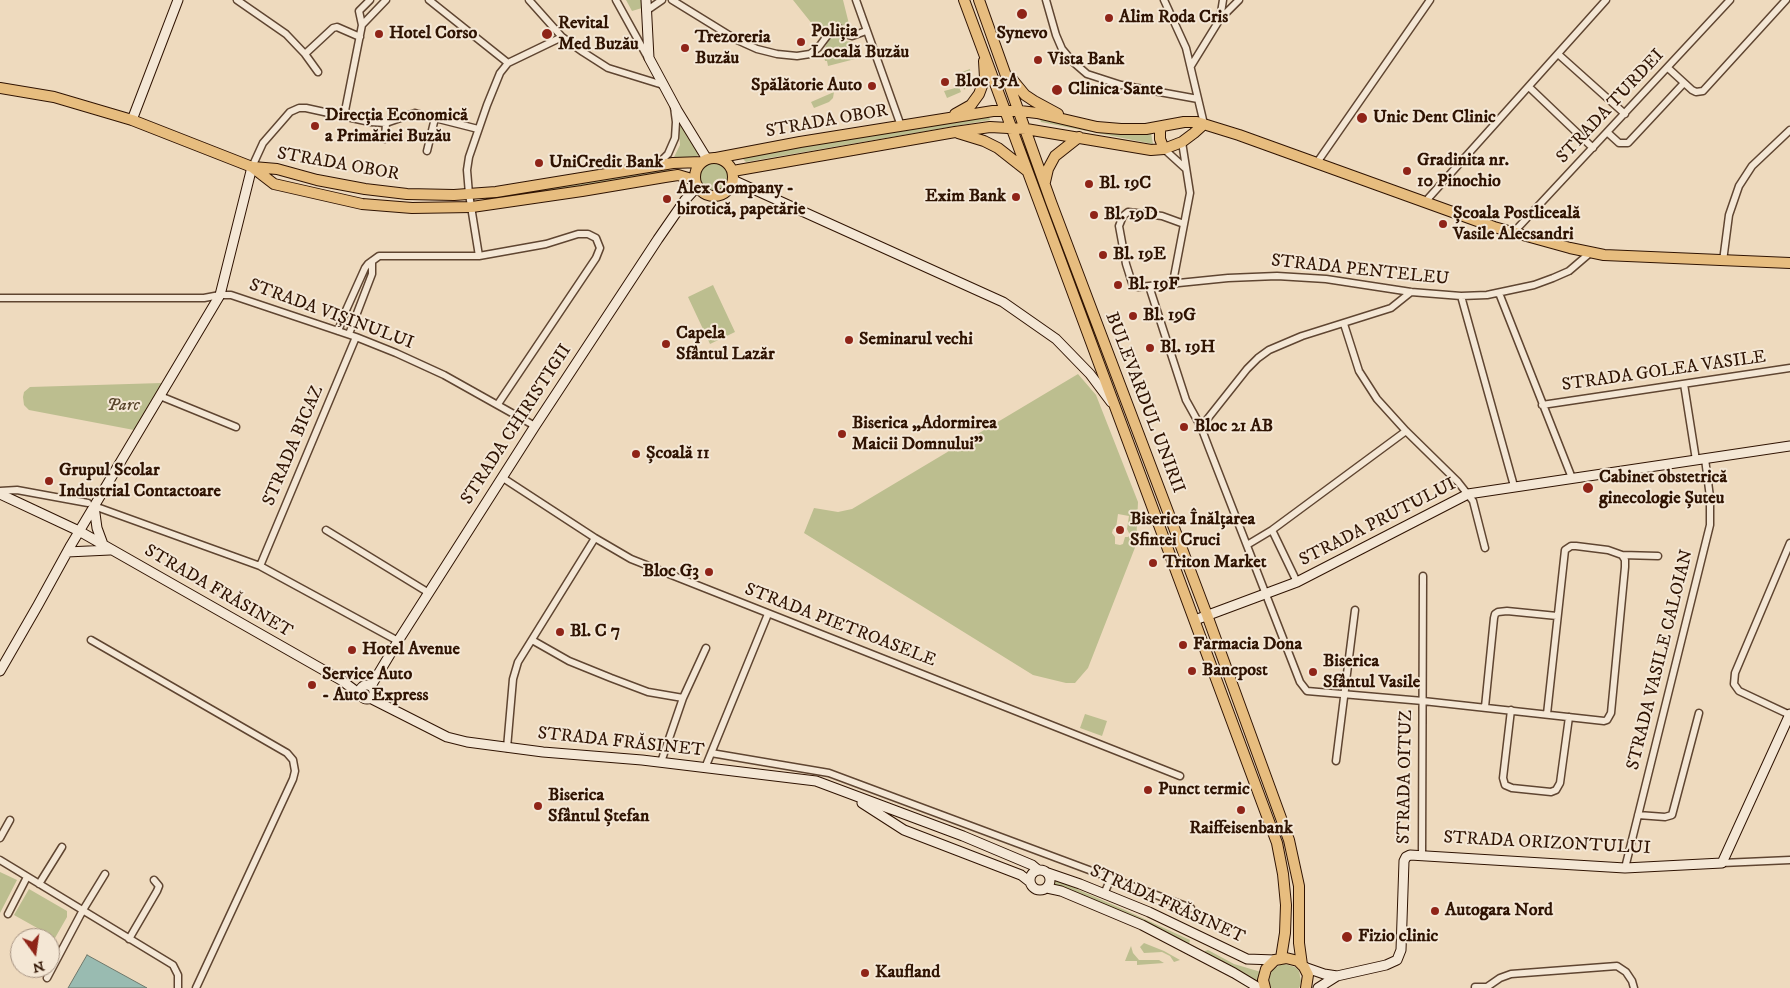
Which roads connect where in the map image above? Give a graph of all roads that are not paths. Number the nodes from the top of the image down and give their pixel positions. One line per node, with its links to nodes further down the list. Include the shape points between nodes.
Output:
1 (178, 0): 49 (street)
2 (237, 0): 29 (street, via 286,34)
3 (370, 0): 24 (street, via 359,11)
4 (386, 0): 24 (street)
5 (429, 0): 32 (street)
6 (616, 0): 31 (street)
7 (646, 0): 22 (street)
8 (662, 0): 22 (street)
9 (672, 0): 25 (street, via 737,40 777,54 797,56 814,52 836,28 852,36)
10 (856, 0): 25 (street)
11 (964, 0): 28 (main road, BULEVARDUL UNIRII)
12 (979, 0): 35 (main road, BULEVARDUL UNIRII)
13 (1046, 0): 41 (street, via 1062,49 1088,74 1121,85)
14 (1164, 0): 33 (street)
15 (1223, 0): 23 (street)
16 (1239, 0): 23 (street)
17 (1430, 0): 69 (street)
18 (1606, 0): 30 (street)
19 (1730, 0): 34 (street, STRADA TURDEI)
20 (1786, 0): 37 (street, via 1707,88 1696,92)
21 (531, 1): 27 (street)
22 (646, 10): 31 (street)
23 (1220, 19): 33 (street)
24 (362, 25): 26 (street)
25 (866, 31): 54 (street)
26 (360, 37): 29 (street, via 335,27); 46 (street)
27 (562, 38): 32 (street); 38 (street, via 608,68)
28 (982, 45): 43 (main road, BULEVARDUL UNIRII); 48 (main road, via 984,78 979,94 970,105)
29 (305, 54): 36 (street)
30 (1558, 54): 39 (street); 45 (street)
31 (649, 58): 38 (street)
32 (508, 63): 57 (street, via 500,73)
33 (1191, 66): 41 (street)
34 (1668, 68): 37 (street); 45 (street, STRADA TURDEI)
35 (1006, 71): 44 (main road, BULEVARDUL UNIRII); 51 (main road, via 1025,95 1050,111)
36 (318, 72)
37 (1684, 83): 61 (street, via 1628,143 1619,143)
38 (663, 85): 42 (street)
39 (1529, 87): 65 (street); 78 (street)
40 (0, 88): 49 (main road, via 54,97)
41 (1198, 99): 53 (street)
42 (673, 103): 68 (street); 70 (street, via 675,138 668,154)
43 (1005, 110): 44 (main road, STRADA OBOR); 48 (main road, STRADA OBOR); 55 (main road, BULEVARDUL UNIRII)
44 (1020, 111): 51 (main road, STRADA OBOR); 58 (main road, BULEVARDUL UNIRII)
45 (1625, 114): 61 (street, STRADA TURDEI)
46 (344, 116): 50 (street); 71 (street, via 306,108 290,112 263,143)
47 (435, 118): 50 (street, via 415,113); 57 (street); 67 (street)
48 (944, 119): 54 (main road, STRADA OBOR)
49 (132, 120): 71 (main road)
50 (386, 123): 63 (street)
51 (1080, 123): 56 (main road, via 1121,129)
52 (1175, 124): 53 (main road); 56 (main road); 64 (main road)
53 (1204, 124): 64 (main road); 69 (main road)
54 (901, 126): 68 (main road, STRADA OBOR)
55 (1012, 127): 58 (main road, STRADA OBOR); 60 (main road, STRADA OBOR); 73 (main road, BULEVARDUL UNIRII)
56 (1160, 127): 66 (main road)
57 (478, 129): 77 (street, via 467,170)
58 (1026, 129): 62 (main road, STRADA OBOR); 76 (main road, BULEVARDUL UNIRII)
59 (1790, 130): 84 (street, via 1752,166 1739,186 1729,215)
60 (955, 132): 73 (main road, via 998,148); 74 (main road, STRADA OBOR)
61 (1607, 132): 65 (street, STRADA TURDEI)
62 (1079, 137): 66 (main road, STRADA OBOR, via 1151,150); 76 (main road, via 1055,156)
63 (385, 139)
64 (1182, 142): 66 (main road); 72 (street)
65 (1593, 148): 81 (street, STRADA TURDEI)
66 (1164, 149): 72 (street)
67 (427, 151)
68 (708, 160): 70 (main road, STRADA OBOR); 74 (main road, via 726,162); 75 (main road, via 696,170)
69 (1316, 164): 78 (main road)
70 (656, 166): 77 (main road, STRADA OBOR)
71 (252, 167): 77 (main road, STRADA OBOR, via 277,169 365,189 407,194); 79 (main road, STRADA OBOR, via 274,184 362,204 412,208); 90 (street)
72 (1186, 169): 80 (street, via 1190,193)
73 (1027, 172): 102 (main road, BULEVARDUL UNIRII)
74 (733, 176): 75 (main road, via 729,188 716,196 706,194); 102 (street, via 1003,302 1056,339)
75 (697, 183): 79 (main road, STRADA OBOR, via 678,175); 104 (street, STRADA CHIRISTIGII)
76 (1045, 183): 134 (main road, BULEVARDUL UNIRII)
77 (469, 194): 79 (street)
78 (1425, 202): 81 (main road)
79 (472, 207): 83 (street)
80 (1184, 224): 87 (street); 88 (street, via 1162,216 1128,212 1120,221 1131,284)
81 (1513, 233): 82 (main road)
82 (1590, 253): 84 (main road); 91 (street, STRADA PENTELEU, via 1569,271)
83 (480, 256): 85 (street, via 384,255); 101 (street, via 546,244 578,234 596,238 600,248)
84 (1724, 260): 86 (main road)
85 (372, 261): 95 (street, via 364,268); 96 (street, via 372,274)
86 (1790, 263)
87 (1173, 282): 88 (street, STRADA PENTELEU); 89 (street, STRADA PENTELEU, via 1255,276 1302,277)
88 (1149, 286): 106 (street, via 1184,395)
89 (1411, 292): 92 (street, STRADA PENTELEU); 94 (street, via 1391,308)
90 (220, 294): 93 (street, via 204,298); 95 (street, STRADA VIȘINULUI); 100 (street)
91 (1499, 294): 92 (street, STRADA PENTELEU); 103 (street)
92 (1461, 296): 112 (street)
93 (0, 298)
94 (1344, 324): 106 (street, via 1285,342 1258,358); 107 (street, via 1359,372 1377,399)
95 (338, 331): 96 (street, STRADA VIȘINULUI)
96 (348, 334): 97 (street, STRADA VIȘINULUI)
97 (356, 337): 101 (street, STRADA VIȘINULUI, via 444,375); 127 (street, STRADA BICAZ)
98 (1790, 368): 99 (street, STRADA GOLEA VASILE)
99 (1684, 384): 103 (street, STRADA GOLEA VASILE); 109 (street, STRADA VASILE CALOIAN)
100 (160, 396): 105 (street); 115 (street)
101 (498, 404): 104 (street, STRADA VIȘINULUI)
102 (1114, 405): 136 (main road, BULEVARDUL UNIRII)
103 (1542, 405): 111 (street)
104 (535, 426): 110 (street, STRADA CHIRISTIGII)
105 (236, 427)
106 (1201, 427): 121 (street)
107 (1406, 431): 114 (street); 117 (street)
108 (1790, 446): 109 (street, STRADA PRUTULUI)
109 (1700, 460): 111 (street, STRADA PRUTULUI); 159 (street, STRADA VASILE CALOIAN, via 1710,497 1710,525)
110 (503, 478): 119 (street, STRADA PIETROASELE); 130 (street, STRADA CHIRISTIGII)
111 (1572, 478): 112 (street, STRADA PRUTULUI)
112 (1514, 486): 114 (street, STRADA PRUTULUI)
113 (0, 493): 115 (street, via 17,490); 118 (street, STRADA FRĂSINET)
114 (1468, 494): 123 (street, via 1476,509); 129 (street, STRADA PRUTULUI)
115 (91, 504): 118 (street); 122 (street, via 97,528); 127 (street)
116 (326, 530): 130 (street)
117 (1272, 530): 121 (street); 129 (street)
118 (79, 532): 122 (street, STRADA FRĂSINET); 124 (street)
119 (595, 538): 133 (street, STRADA PIETROASELE, via 631,559); 138 (street)
120 (1790, 542): 150 (street, via 1735,673 1734,684 1739,691)
121 (1247, 545): 131 (street)
122 (107, 548): 124 (street); 142 (street, STRADA FRĂSINET, via 341,680)
123 (1486, 548)
124 (67, 552): 141 (street)
125 (1622, 555): 126 (street); 135 (street, via 1600,549 1566,547); 151 (street, via 1625,566 1611,713 1604,721)
126 (1658, 556)
127 (260, 566): 139 (street)
128 (1423, 576): 145 (street, STRADA OITUZ)
129 (1297, 582): 131 (street, STRADA PRUTULUI)
130 (429, 593): 139 (street, STRADA CHIRISTIGII)
131 (1266, 594): 134 (street, STRADA PRUTULUI); 143 (street, via 1304,688 1311,692)
132 (1355, 610): 143 (street)
133 (768, 614): 153 (street); 157 (street, STRADA PIETROASELE)
134 (1208, 616): 136 (street, STRADA PRUTULUI); 183 (main road, BULEVARDUL UNIRII, via 1289,840 1298,886 1299,943)
135 (1557, 616): 146 (street, via 1507,611 1496,614); 149 (street)
136 (1194, 620): 182 (main road, BULEVARDUL UNIRII, via 1277,843 1286,905 1285,933)
137 (91, 640): 187 (street, via 287,753 293,760 293,779)
138 (532, 640): 144 (street, via 570,661 648,692); 152 (street, via 518,662 513,679)
139 (398, 641): 142 (street, STRADA CHIRISTIGII)
140 (706, 648): 144 (street)
141 (0, 671)
142 (369, 691): 152 (street, STRADA FRĂSINET, via 400,714 447,737)
143 (1345, 693): 145 (street); 154 (street)
144 (683, 698): 155 (street)
145 (1423, 701): 146 (street); 163 (street, STRADA OITUZ)
146 (1485, 707): 147 (street)
147 (1511, 710): 149 (street); 151 (street, via 1503,778 1505,785 1512,788 1556,790 1560,783)
148 (1699, 713): 159 (street, via 1672,815)
149 (1547, 714): 151 (street)
150 (1790, 715): 166 (street)
151 (1569, 717)
152 (507, 748): 155 (street, STRADA FRĂSINET)
153 (711, 753): 156 (street); 171 (street, via 829,773)
154 (1336, 761)
155 (661, 762): 156 (street, STRADA FRĂSINET)
156 (705, 768): 158 (street, STRADA FRĂSINET, via 806,779)
157 (1180, 776)
158 (843, 792): 168 (street, STRADA FRĂSINET, via 963,836); 173 (street, STRADA FRĂSINET, via 904,830 1022,875)
159 (1638, 815): 167 (street, STRADA VASILE CALOIAN)
160 (10, 820): 161 (street)
161 (0, 838)
162 (62, 847): 174 (street)
163 (1422, 854): 167 (street, STRADA ORIZONTULUI); 184 (street, STRADA OITUZ, via 1406,856 1404,862 1401,950 1397,960)
164 (0, 860): 170 (street)
165 (1790, 860): 166 (street, STRADA ORIZONTULUI)
166 (1722, 863): 167 (street, STRADA ORIZONTULUI)
167 (1625, 868)
168 (1043, 871): 173 (street, via 1031,876); 175 (street, via 1050,882); 176 (street, STRADA FRĂSINET)
169 (105, 874): 178 (street)
170 (27, 876): 174 (street); 179 (street)
171 (1111, 878): 176 (street); 177 (street)
172 (154, 880): 180 (street, via 159,886 157,891)
173 (1030, 882): 175 (street, via 1037,890)
174 (39, 884): 178 (street)
175 (1047, 888): 188 (street, STRADA FRĂSINET, via 1142,925)
176 (1104, 894): 182 (street, STRADA FRĂSINET, via 1248,959)
177 (1192, 908)
178 (83, 910): 180 (street); 181 (street)
179 (8, 914)
180 (130, 939): 186 (street, via 173,966 178,974)
181 (60, 953)
182 (1278, 959): 183 (main road, via 1292,958); 189 (main road, BULEVARDUL UNIRII, via 1264,974)
183 (1303, 966): 184 (street, STRADA OITUZ); 190 (main road, BULEVARDUL UNIRII, via 1308,975)
184 (1337, 976): 191 (street, STRADA OITUZ)
185 (1475, 986): 192 (street, via 1487,987 1511,974 1617,966 1626,972)
186 (178, 988)
187 (196, 988)
188 (1259, 988)
189 (1265, 988)
190 (1306, 988)
191 (1318, 988)
192 (1634, 988)

